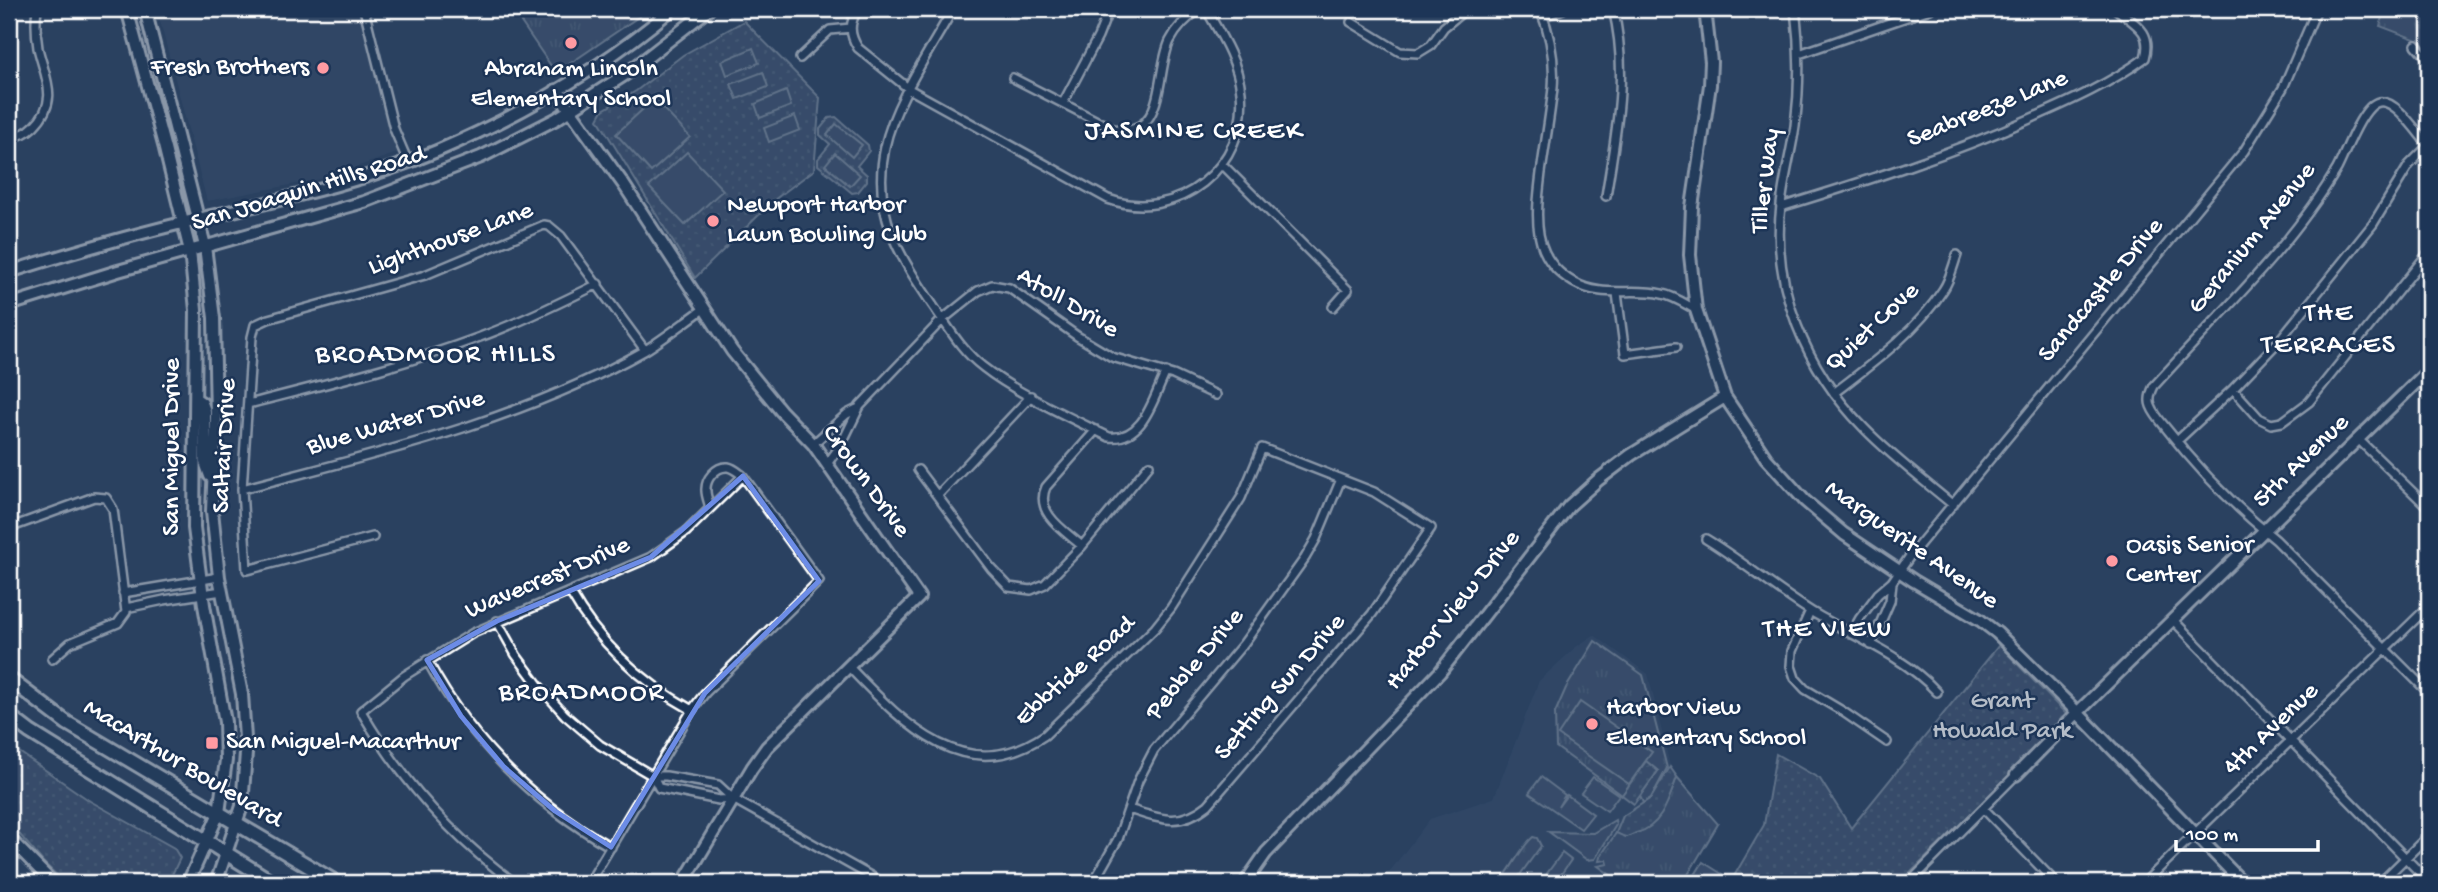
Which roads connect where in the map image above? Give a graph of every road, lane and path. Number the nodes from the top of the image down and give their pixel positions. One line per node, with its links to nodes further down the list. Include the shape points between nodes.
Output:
1 (37, 9): 32 (street, via 37,38 49,99 46,111 30,130)
2 (127, 9): 39 (street, San Miguel Drive)
3 (145, 9): 38 (street, San Miguel Drive)
4 (364, 9): 34 (street, via 394,129)
5 (672, 9): 29 (street, San Joaquin Hills Road, via 633,42)
6 (709, 9): 31 (street, San Joaquin Hills Road, via 626,74)
7 (858, 9): 22 (street)
8 (953, 9): 28 (street)
9 (1109, 9): 30 (street)
10 (1200, 9): 30 (street, via 1171,41 1155,106 1144,123 1129,130 1113,129)
11 (1206, 9): 35 (street, via 1234,61 1242,94 1237,133)
12 (1464, 9): 21 (street, via 1418,53 1400,52)
13 (1563, 9): 20 (street)
14 (1613, 9): 36 (street, via 1622,85)
15 (1705, 9): 50 (street, Marguerite Avenue, via 1710,85 1692,207 1690,255)
16 (1795, 9): 24 (street, Tiller Way)
17 (1930, 9): 24 (street)
18 (2116, 9): 37 (street, Seabreeze Lane, via 2143,30 2149,45 2145,58 2120,75 1996,134)
19 (2317, 9): 79 (street, Sandcastle Drive, via 2283,88 2244,151)
20 (1541, 12): 46 (street, via 1553,79 1536,211 1539,239 1551,263 1572,282 1593,291)
21 (1351, 22)
22 (850, 28): 25 (street, via 830,30); 28 (street, via 858,48)
23 (2416, 45): 26 (street)
24 (1798, 54): 37 (street, Tiller Way, via 1795,125)
25 (800, 58)
26 (2429, 60)
27 (1013, 78): 30 (street)
28 (909, 89): 35 (street, via 1122,204 1146,206 1174,200 1198,187); 51 (street, via 885,145 881,176 884,210 901,257)
29 (556, 90): 31 (street, Crown Drive); 34 (street, San Joaquin Hills Road)
30 (1063, 103)
31 (571, 109): 40 (street, San Joaquin Hills Road, via 481,157 423,181); 49 (street, Crown Drive)
32 (9, 136)
33 (2429, 146): 57 (street, via 2409,165 2373,224 2322,289); 68 (street, Geranium Avenue, via 2391,104 2372,104 2314,204 2154,386 2151,407)
34 (408, 162): 38 (street, San Joaquin Hills Road)
35 (1222, 164): 48 (street, via 1348,290)
36 (1606, 195)
37 (1781, 207): 58 (street, Tiller Way, via 1781,263 1789,305 1811,359)
38 (199, 219): 39 (street, San Joaquin Hills Road); 40 (street, San Miguel Drive)
39 (184, 223): 41 (street, San Miguel Drive); 44 (street, San Joaquin Hills Road)
40 (205, 246): 41 (street, San Joaquin Hills Road); 76 (street, San Miguel Drive, via 214,318)
41 (190, 251): 47 (street, San Joaquin Hills Road); 62 (street, San Miguel Drive, via 196,310)
42 (2429, 252): 57 (street, via 2309,402 2282,422 2271,424 2259,418)
43 (1957, 255): 58 (street, Quiet Cove, via 1944,288 1914,325)
44 (9, 271)
45 (598, 284): 52 (street, Lighthouse Lane, via 555,229 544,225 425,275); 54 (street, Lighthouse Lane); 63 (street, via 482,337 421,358)
46 (1617, 293): 50 (street, via 1665,294); 53 (street, via 1625,354)
47 (9, 305)
48 (1333, 307)
49 (705, 308): 54 (street, Blue Water Drive); 69 (street, Crown Drive, via 732,351)
50 (1696, 310): 61 (street, Marguerite Avenue)
51 (942, 320): 56 (street, Atoll Drive, via 983,288 1000,285 1094,347); 60 (street, via 968,354); 64 (street, Atoll Drive)
52 (255, 325): 63 (street, Saltair Drive)
53 (1676, 347)
54 (645, 350): 77 (street, Blue Water Drive, via 514,410)
55 (2429, 370): 67 (street, 5th Avenue)
56 (1166, 372): 59 (street, Atoll Drive); 65 (street, via 1134,432 1118,438)
57 (2233, 389): 68 (street)
58 (1834, 393): 79 (street, Tiller Way, via 1878,442)
59 (1216, 395)
60 (1031, 396): 65 (street); 78 (street)
61 (1725, 397): 87 (street, Marguerite Avenue, via 1766,458 1805,501 1844,534); 139 (street, Harbor View Drive, via 1631,455 1569,506 1440,672 1266,853)
62 (195, 399): 76 (street, via 205,411 205,461); 89 (street, San Miguel Drive, via 194,528)
63 (248, 404): 77 (street, Saltair Drive)
64 (858, 409): 66 (street); 70 (street)
65 (1096, 430): 86 (street, via 1046,487 1042,499 1046,513)
66 (829, 431): 69 (street); 70 (street)
67 (2358, 439): 81 (street); 83 (street, 5th Avenue)
68 (2176, 441): 83 (street)
69 (813, 444): 71 (street, Crown Drive)
70 (841, 445): 71 (street)
71 (827, 464): 105 (street, Crown Drive, via 919,597)
72 (1149, 465): 86 (street)
73 (918, 470): 78 (street)
74 (744, 476): 80 (street, Wavecrest Drive); 80 (street, via 731,467 713,472 706,490); 109 (street, via 819,581)
75 (1341, 479): 105 (street, Ebbtide Road, via 1262,449 1241,498 1155,628 1052,728 1032,743 1004,754 967,754 946,748 901,719); 117 (street, Pebble Drive, via 1305,558 1244,643 1154,750); 117 (street, Setting Sun Drive, via 1392,502 1431,528 1364,625 1208,805 1193,816 1171,820)
76 (212, 482): 88 (street, San Miguel Drive)
77 (242, 489): 84 (street, Saltair Drive, via 247,570)
78 (938, 495): 86 (street, via 1009,587 1031,590 1045,584)
79 (1953, 505): 87 (street, Sandcastle Drive)
80 (710, 508): 92 (street, Wavecrest Drive, via 652,557)
81 (2429, 508)
82 (9, 528): 93 (street, via 94,497 106,498 113,509)
83 (2264, 530): 98 (street, 5th Avenue); 102 (street)
84 (373, 537)
85 (1706, 539): 97 (street)
86 (1082, 546)
87 (1899, 570): 90 (street, Sandcastle Drive); 110 (street, Marguerite Avenue, via 1980,620)
88 (219, 577): 89 (street); 91 (street, San Miguel Drive)
89 (200, 580): 93 (street); 94 (street, San Miguel Drive)
90 (1892, 582): 100 (street, Sandcastle Drive, via 1878,594); 101 (street, Sandcastle Drive, via 1890,601)
91 (222, 591): 94 (street); 120 (street, San Miguel Drive, via 245,716 242,806)
92 (570, 592): 99 (street, Wavecrest Drive); 109 (street, via 621,660 666,696)
93 (123, 593): 96 (street)
94 (203, 594): 96 (street); 119 (street, San Miguel Drive, via 225,722)
95 (2429, 606): 102 (street, 4th Avenue)
96 (126, 608): 103 (street, via 118,623 70,643)
97 (1810, 611): 100 (street); 113 (street, via 1792,651 1796,678 1805,689)
98 (2173, 620): 110 (street, 5th Avenue); 112 (street)
99 (497, 621): 104 (street, Wavecrest Drive); 115 (street, via 527,671 565,715 600,745)
100 (1851, 634): 101 (street)
101 (1871, 645): 107 (street, via 1899,660)
102 (2386, 648): 108 (street); 112 (street, 4th Avenue)
103 (52, 659)
104 (427, 660): 125 (street, via 461,716 505,767 555,811); 134 (street, Wavecrest Drive, via 361,711 423,799 460,838)
105 (848, 666): 116 (street, Crown Drive, via 766,747)
106 (9, 679): 119 (main road, MacArthur Boulevard, via 67,723)
107 (1937, 692)
108 (2429, 693)
109 (692, 710): 115 (street)
110 (2077, 713): 114 (street, 5th Avenue); 121 (street, Marguerite Avenue)
111 (9, 716): 124 (main road, MacArthur Boulevard)
112 (2291, 741): 121 (street, 4th Avenue); 127 (street)
113 (1887, 742)
114 (2017, 775): 118 (street, 5th Avenue)
115 (653, 776): 116 (street, via 718,785); 116 (street, via 659,788); 125 (street)
116 (733, 799): 136 (street, Crown Drive); 137 (street)
117 (1129, 809): 138 (street, Pebble Drive, via 1116,845)
118 (1984, 809): 140 (street, 5th Avenue); 141 (street)
119 (219, 813): 120 (main road, MacArthur Boulevard); 124 (street, San Miguel Drive)
120 (236, 824): 126 (street, San Miguel Drive); 133 (main road, MacArthur Boulevard)
121 (2195, 834): 142 (street, 4th Avenue); 143 (street, Marguerite Avenue)
122 (2429, 835): 127 (street)
123 (9, 838): 129 (street)
124 (207, 843): 126 (main road, MacArthur Boulevard); 130 (street, San Miguel Drive)
125 (611, 846): 135 (street)
126 (227, 856): 131 (street, San Miguel Drive); 132 (main road, MacArthur Boulevard)
127 (2406, 858): 128 (street); 144 (street)
128 (2429, 882)
129 (53, 883)
130 (188, 883)
131 (216, 883)
132 (274, 883)
133 (337, 883)
134 (515, 883)
135 (589, 883)
136 (683, 883)
137 (883, 883)
138 (1093, 883)
139 (1245, 883)
140 (1909, 883)
141 (2056, 883)
142 (2144, 883)
143 (2243, 883)
144 (2380, 883)

